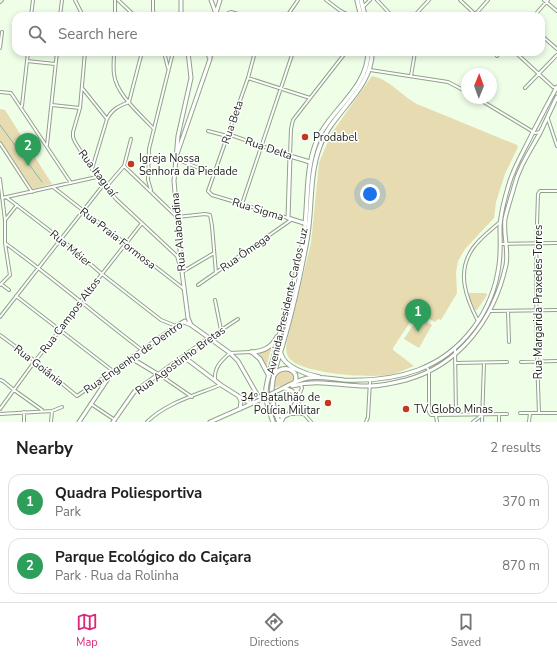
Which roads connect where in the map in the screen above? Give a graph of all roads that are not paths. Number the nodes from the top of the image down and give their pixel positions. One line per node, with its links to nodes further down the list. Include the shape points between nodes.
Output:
1 (33, 0): 22 (street)
2 (62, 0): 23 (street)
3 (75, 0): 24 (street)
4 (116, 0): 25 (street); 26 (street)
5 (153, 0): 20 (street)
6 (182, 0): 27 (street)
7 (211, 0): 28 (street)
8 (220, 0): 29 (street)
9 (298, 0): 30 (street)
10 (326, 0): 31 (street)
11 (357, 0): 32 (main road)
12 (361, 0): 19 (main road)
13 (370, 0): 19 (street)
14 (377, 0): 34 (street)
15 (429, 0): 35 (street)
16 (460, 0): 36 (street)
17 (488, 0): 37 (street)
18 (546, 1): 21 (street); 38 (street)
19 (363, 7): 33 (main road)
20 (153, 10)
21 (557, 11)
22 (32, 12)
23 (60, 12)
24 (81, 12)
25 (115, 12)
26 (130, 12)
27 (181, 12)
28 (214, 12)
29 (216, 12)
30 (290, 12)
31 (343, 12)
32 (360, 12)
33 (364, 12)
34 (388, 12)
35 (418, 12)
36 (473, 12)
37 (478, 12)
38 (537, 12)
39 (2, 32): 41 (street)
40 (545, 38): 42 (street)
41 (0, 48)
42 (557, 49)
43 (557, 55): 66 (street)
44 (28, 56): 62 (street)
45 (57, 56): 63 (street)
46 (85, 56): 71 (street, Rua Itaguaí)
47 (114, 56): 77 (street, via 117,86)
48 (141, 56): 77 (street)
49 (165, 56): 64 (street)
50 (172, 56): 64 (street)
51 (188, 56): 95 (street, Rua Alabandina, via 191,78)
52 (208, 56): 61 (street)
53 (211, 56): 61 (street)
54 (254, 56): 68 (street, Rua Beta)
55 (292, 56): 73 (street)
56 (343, 56): 76 (street)
57 (368, 56): 96 (main road, Avenida Presidente Carlos Luz, via 365,72 324,128 316,142)
58 (372, 56): 65 (main road, Avenida Presidente Carlos Luz)
59 (414, 56): 67 (street)
60 (520, 56): 66 (street)
61 (210, 60): 95 (street)
62 (27, 61): 63 (street); 80 (street)
63 (56, 64): 79 (street)
64 (168, 69): 84 (street)
65 (370, 70): 67 (street); 121 (main road, Avenida Presidente Carlos Luz, via 321,144 315,162)
66 (540, 74): 69 (street); 70 (street)
67 (411, 76): 72 (street, via 448,82)
68 (248, 78): 73 (street); 88 (street, Rua Beta)
69 (526, 88)
70 (557, 88): 86 (street)
71 (83, 89): 81 (street, Rua Itaguaí); 83 (street)
72 (461, 89)
73 (282, 90): 76 (street); 92 (street)
74 (0, 92): 80 (street, via 11,93)
75 (557, 97): 82 (street)
76 (310, 98): 94 (street, via 292,124)
77 (129, 102): 83 (street, via 113,110); 84 (street)
78 (487, 104): 86 (street)
79 (52, 105): 81 (street); 91 (street)
80 (22, 108): 91 (street)
81 (80, 108): 98 (street, Rua Itaguaí, via 73,138)
82 (547, 117): 87 (street); 93 (street)
83 (107, 119): 98 (street)
84 (153, 128): 109 (street, via 147,168)
85 (208, 130): 88 (street, Rua Delta)
86 (534, 132): 87 (street); 119 (street, via 509,184)
87 (540, 132): 128 (street, via 522,164 514,185 505,220)
88 (228, 135): 92 (street, Rua Delta); 99 (street, Rua Beta)
89 (131, 139): 97 (street)
90 (0, 143): 108 (street)
91 (47, 146): 102 (street)
92 (262, 146): 94 (street, Rua Delta); 112 (street)
93 (557, 146)
94 (290, 156): 96 (street, Rua Delta); 116 (street)
95 (176, 157): 99 (street); 115 (street, Rua Alabandina, via 174,195)
96 (310, 162): 121 (main road, Avenida Presidente Carlos Luz)
97 (124, 166): 105 (street); 109 (street)
98 (92, 169): 100 (street, Rua Itaguaí)
99 (214, 174): 106 (street, Rua Beta)
100 (97, 177): 102 (street); 103 (street, Rua Itaguaí)
101 (0, 179): 111 (street)
102 (71, 183): 104 (street)
103 (104, 184): 105 (street, Rua Itaguaí); 114 (street)
104 (53, 187): 108 (street); 114 (street, Rua Praia Formosa)
105 (106, 187): 120 (street, Rua Itaguaí)
106 (208, 191): 112 (street, Rua Sigma, via 212,195)
107 (557, 191): 124 (street, Rua Margarida Praxedes Torres, via 539,191)
108 (32, 192): 110 (street)
109 (151, 192): 115 (street)
110 (6, 197): 111 (street); 113 (street, Rua Méier)
111 (2, 198): 118 (street)
112 (242, 204): 116 (street, Rua Sigma)
113 (17, 205): 118 (street); 122 (street, Rua Méier)
114 (84, 211): 122 (street); 126 (street, Rua Praia Formosa)
115 (177, 217): 129 (street, via 210,215); 131 (street, Rua Alabandina)
116 (288, 218): 117 (street, Rua Sigma)
117 (292, 219): 121 (street, Rua Sigma); 132 (street, Rua Ômega)
118 (5, 220): 123 (street)
119 (501, 221): 127 (street); 151 (street, via 473,248 463,276 465,291)
120 (142, 223): 126 (street, Rua Campos Altos); 131 (street, Rua Itaguaí, via 177,256)
121 (307, 224): 157 (main road, Avenida Presidente Carlos Luz); 164 (main road, Avenida Presidente Carlos Luz, via 307,244)
122 (61, 239): 130 (street); 133 (street, Rua Méier)
123 (5, 243): 130 (street); 134 (street, via 10,275)
124 (536, 243): 125 (street); 128 (street); 145 (street, Rua Margarida Praxedes Torres)
125 (557, 243)
126 (127, 244): 133 (street, Rua Campos Altos); 136 (street, Rua Praia Formosa)
127 (500, 244): 128 (street); 138 (street, via 500,263)
128 (505, 244): 139 (street, via 506,263)
129 (214, 253): 131 (street); 132 (street)
130 (38, 267): 140 (street); 142 (street)
131 (182, 271): 136 (street, Rua Alabandina)
132 (216, 273): 135 (street, Rua Ômega)
133 (102, 274): 142 (street, Rua Campos Altos); 153 (street, Rua Méier, via 161,320)
134 (1, 285): 137 (street)
135 (198, 285)
136 (184, 289): 148 (street, Rua Alabandina)
137 (9, 290)
138 (493, 291): 139 (street); 151 (street, via 487,308)
139 (498, 293): 146 (street)
140 (16, 296): 147 (street); 155 (street)
141 (215, 300): 156 (street)
142 (80, 302): 155 (street, Rua Campos Altos); 162 (street)
143 (557, 310): 145 (street)
144 (508, 311): 145 (street); 146 (street); 160 (street)
145 (536, 311): 173 (street, Rua Margarida Praxedes Torres)
146 (490, 312): 154 (street)
147 (0, 317)
148 (188, 318): 150 (street, Rua Engenho de Dentro); 152 (street, Rua Alabandina)
149 (237, 319): 156 (street, Rua Agostinho Bretas)
150 (184, 322): 152 (street); 153 (street, Rua Engenho de Dentro)
151 (478, 322): 154 (street); 161 (street)
152 (191, 325): 159 (street)
153 (176, 326): 162 (street, Rua Engenho de Dentro)
154 (481, 326): 166 (street)
155 (61, 329): 169 (street, Rua Campos Altos); 177 (street)
156 (221, 330): 159 (street, Rua Agostinho Bretas)
157 (281, 331): 163 (main road, via 271,346 262,351); 180 (main road, Avenida Presidente Carlos Luz)
158 (0, 335): 169 (street, Rua Goiânia)
159 (209, 338): 165 (street); 167 (street, Rua Agostinho Bretas)
160 (510, 342)
161 (455, 348): 166 (street); 176 (street)
162 (142, 350): 168 (street, Rua Engenho de Dentro)
163 (251, 352): 165 (street); 180 (main road, via 260,359)
164 (280, 352): 180 (main road, Avenida Presidente Carlos Luz); 181 (main road, via 284,362)
165 (230, 353): 183 (street, via 218,365); 193 (street, via 238,361)
166 (456, 354): 174 (street); 178 (street)
167 (184, 357): 179 (street, Rua Agostinho Bretas); 183 (street)
168 (131, 358): 177 (street, Rua Engenho de Dentro); 179 (street)
169 (35, 361): 190 (street, Rua Campos Altos); 191 (street, Rua Goiânia)
170 (557, 361): 173 (street)
171 (507, 362): 175 (street)
172 (521, 362): 173 (street)
173 (537, 362): 208 (street, Rua Margarida Praxedes Torres)
174 (455, 363): 175 (street); 216 (street)
175 (484, 363): 217 (street)
176 (426, 366): 178 (street); 184 (street, via 390,378)
177 (113, 371): 191 (street, Rua Engenho de Dentro); 198 (street)
178 (429, 371): 188 (street, via 407,380); 218 (street, via 429,412)
179 (159, 374): 194 (street); 220 (street, Rua Agostinho Bretas, via 134,392)
180 (271, 376): 185 (main road, via 279,369 287,368 295,374); 206 (main road, Avenida Presidente Carlos Luz); 226 (main road, Avenida Presidente Carlos Luz, via 266,389 266,400)
181 (319, 378): 184 (street); 185 (street)
182 (0, 380): 190 (street)
183 (215, 380): 186 (street)
184 (370, 381): 188 (street)
185 (295, 382): 189 (street)
186 (221, 384): 192 (street); 194 (street)
187 (300, 384): 188 (street, via 318,382); 189 (street); 196 (street, via 302,388)
188 (370, 386): 229 (street)
189 (284, 388): 195 (street, bridge); 196 (street, via 291,390)
190 (14, 390): 201 (street, Rua Campos Altos); 203 (street)
191 (77, 396)
192 (239, 396): 199 (street); 202 (street)
193 (258, 396): 195 (street); 197 (street)
194 (192, 397): 224 (street, via 160,412)
195 (263, 399): 197 (street)
196 (297, 400): 211 (street); 212 (street)
197 (257, 401): 199 (street)
198 (91, 404): 220 (street); 223 (street)
199 (251, 404): 202 (street)
200 (62, 407): 204 (street)
201 (0, 409)
202 (240, 409): 225 (street)
203 (43, 411): 204 (street); 205 (street)
204 (52, 411): 222 (street)
205 (24, 412): 210 (street); 221 (street)
206 (274, 412): 219 (main road); 227 (main road, Avenida Presidente Carlos Luz)
207 (530, 413): 208 (street); 215 (street); 234 (street)
208 (539, 413): 209 (street)
209 (557, 413)
210 (0, 414)
211 (289, 414): 212 (street); 219 (street)
212 (304, 414): 228 (street)
213 (499, 414): 214 (street); 217 (street); 233 (street)
214 (507, 414)
215 (520, 414)
216 (456, 415): 217 (street); 218 (street)
217 (483, 415): 231 (street); 232 (street)
218 (436, 416): 230 (street)
219 (283, 417): 227 (main road)
220 (114, 421)
221 (24, 422)
222 (51, 422)
223 (79, 422)
224 (147, 422)
225 (210, 422)
226 (273, 422)
227 (280, 422)
228 (311, 422)
229 (366, 422)
230 (436, 422)
231 (473, 422)
232 (482, 422)
233 (499, 422)
234 (529, 422)

